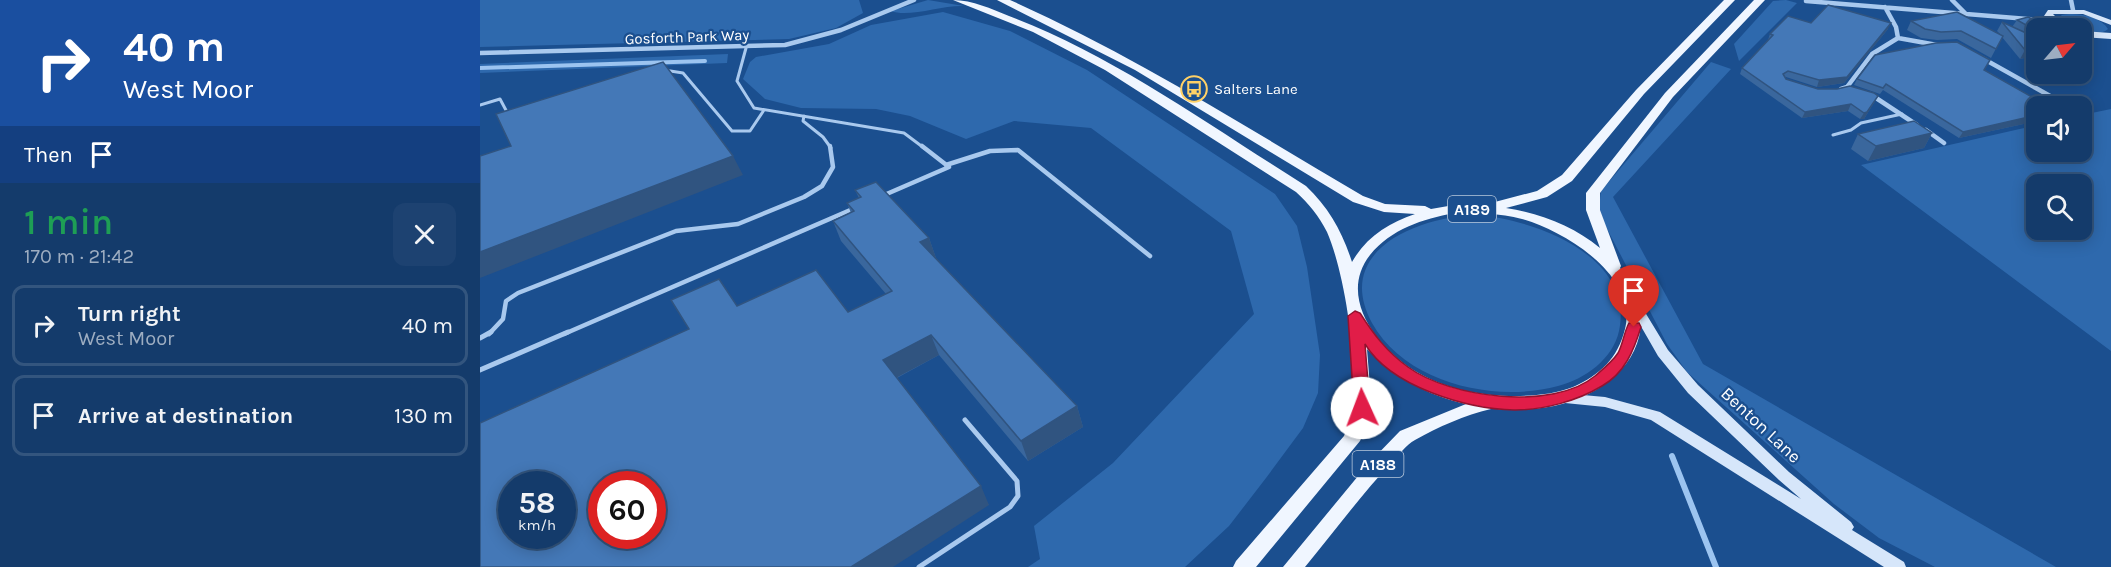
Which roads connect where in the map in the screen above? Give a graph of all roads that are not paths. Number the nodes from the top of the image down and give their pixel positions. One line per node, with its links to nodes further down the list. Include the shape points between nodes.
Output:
1 (895, 0): 11 (street, Gosforth Park Way)
2 (914, 0): 11 (street, Gosforth Park Way)
3 (958, 0): 46 (main road, A189, via 1037,30 1109,68 1301,189 1330,220)
4 (1002, 0): 43 (main road, A189, via 1055,22 1138,65 1358,199 1384,208)
5 (1730, 0): 42 (main road, A189, via 1640,92 1566,178 1542,194)
6 (1760, 0): 45 (main road, A189, via 1669,95 1593,193 1593,210)
7 (1952, 0): 13 (street)
8 (2071, 0): 12 (street)
9 (1806, 1): 10 (street)
10 (1885, 7): 13 (street); 20 (street)
11 (887, 8): 23 (street, Gosforth Park Way, via 816,39)
12 (2073, 10): 15 (main road, via 2051,12); 17 (main road)
13 (1965, 14): 14 (street)
14 (1998, 16): 16 (street); 18 (lane)
15 (2049, 18)
16 (2026, 19)
17 (2111, 23)
18 (1999, 25)
19 (2092, 36): 21 (main road)
20 (1898, 38): 22 (street); 27 (street, via 1872,54)
21 (2108, 38)
22 (1946, 44)
23 (746, 48): 24 (street, Gosforth Park Way); 33 (lane, via 737,81 754,108)
24 (480, 53)
25 (1978, 56): 31 (street)
26 (658, 70): 33 (lane, via 683,73 732,131 750,131)
27 (1847, 87): 28 (street); 29 (street)
28 (1856, 89)
29 (1834, 91)
30 (1864, 92): 34 (street)
31 (2050, 96)
32 (480, 105): 36 (lane, via 500,99)
33 (764, 110): 35 (lane)
34 (1902, 114): 37 (lane, via 1861,123); 38 (street)
35 (804, 116): 39 (lane, via 904,133); 49 (lane, via 803,121 832,150 833,167 822,186 738,224 676,231 518,293 506,301 506,318 498,328)
36 (509, 117)
37 (1833, 135)
38 (1944, 143)
39 (946, 165): 40 (lane, via 949,167); 44 (lane, via 993,150 1018,150)
40 (874, 200)
41 (864, 204): 50 (lane)
42 (1484, 209): 43 (main road, A189); 45 (main road, A189, via 1528,217 1569,233 1603,257)
43 (1440, 211): 46 (main road, A189, via 1402,222 1373,241 1354,268)
44 (1150, 256)
45 (1616, 272): 47 (main road, A189)
46 (1351, 284): 48 (main road, A189)
47 (1629, 296): 51 (main road, A189, via 1634,327 1624,356 1599,381); 54 (main road, Benton Lane, via 1663,352 1693,389 1784,476)
48 (1355, 316): 52 (main road, A189, via 1374,346 1404,372 1445,392); 56 (main road, A188, via 1362,394 1358,429)
49 (480, 338)
50 (480, 370)
51 (1560, 398): 52 (main road, A189, via 1516,404); 54 (main road, Benton Lane, via 1605,402 1654,416)
52 (1492, 402): 57 (main road, A188, via 1406,436)
53 (965, 420): 55 (lane, via 1017,481 1018,496 1010,507)
54 (1894, 565)
55 (919, 567)
56 (1243, 567)
57 (1293, 567)

